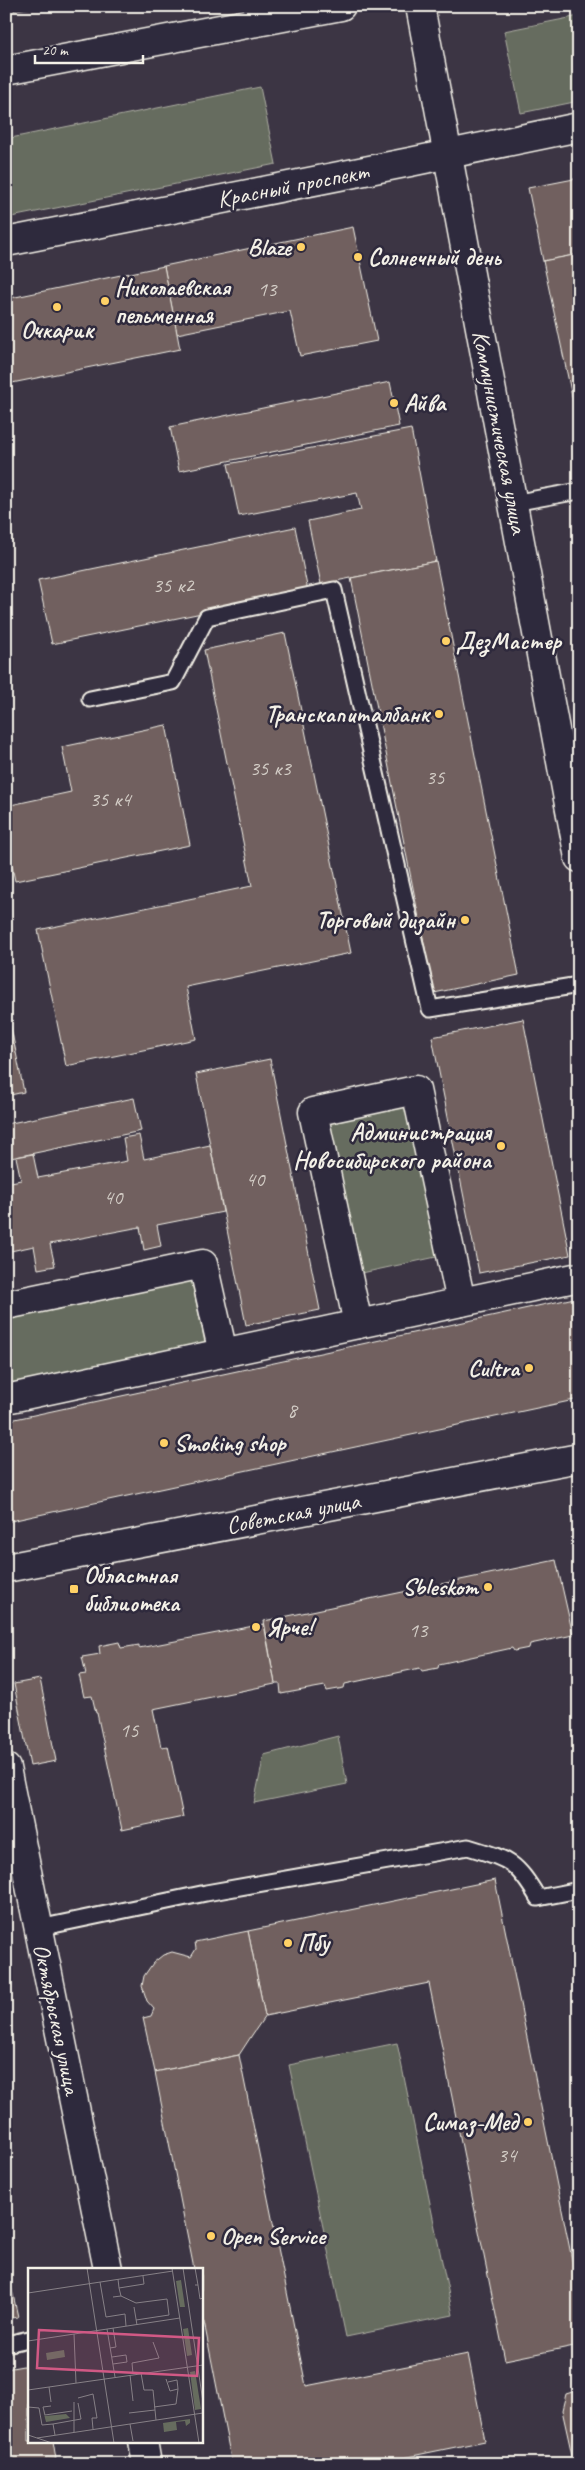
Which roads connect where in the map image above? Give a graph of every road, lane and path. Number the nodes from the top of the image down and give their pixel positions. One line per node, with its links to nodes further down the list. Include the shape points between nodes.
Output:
1 (341, 6): 3 (street)
2 (420, 6): 5 (street, Коммунистическая улица)
3 (6, 70)
4 (579, 127): 5 (street, Красный проспект)
5 (448, 155): 6 (street, Красный проспект); 8 (street, Коммунистическая улица)
6 (6, 242)
7 (579, 491): 8 (lane)
8 (513, 503): 10 (street, Коммунистическая улица)
9 (90, 699): 11 (lane, via 173,682 207,617 334,590 430,1009)
10 (579, 855)
11 (579, 985)
12 (579, 1277): 13 (street)
13 (461, 1302): 15 (street); 15 (street, via 416,1090 313,1112)
14 (6, 1305): 16 (street, via 203,1264)
15 (358, 1324): 16 (street)
16 (223, 1353): 17 (street)
17 (6, 1399)
18 (579, 1458): 19 (street, Советская улица)
19 (6, 1568)
20 (6, 1768): 22 (street, Октябрьская улица)
21 (579, 1890): 22 (lane, via 538,1898 522,1871 504,1858 468,1848 215,1892)
22 (39, 1928): 23 (street, Октябрьская улица)
23 (108, 2268)
24 (28, 2339): 25 (lane)
25 (6, 2344)
26 (143, 2442): 27 (street)
27 (147, 2464)

